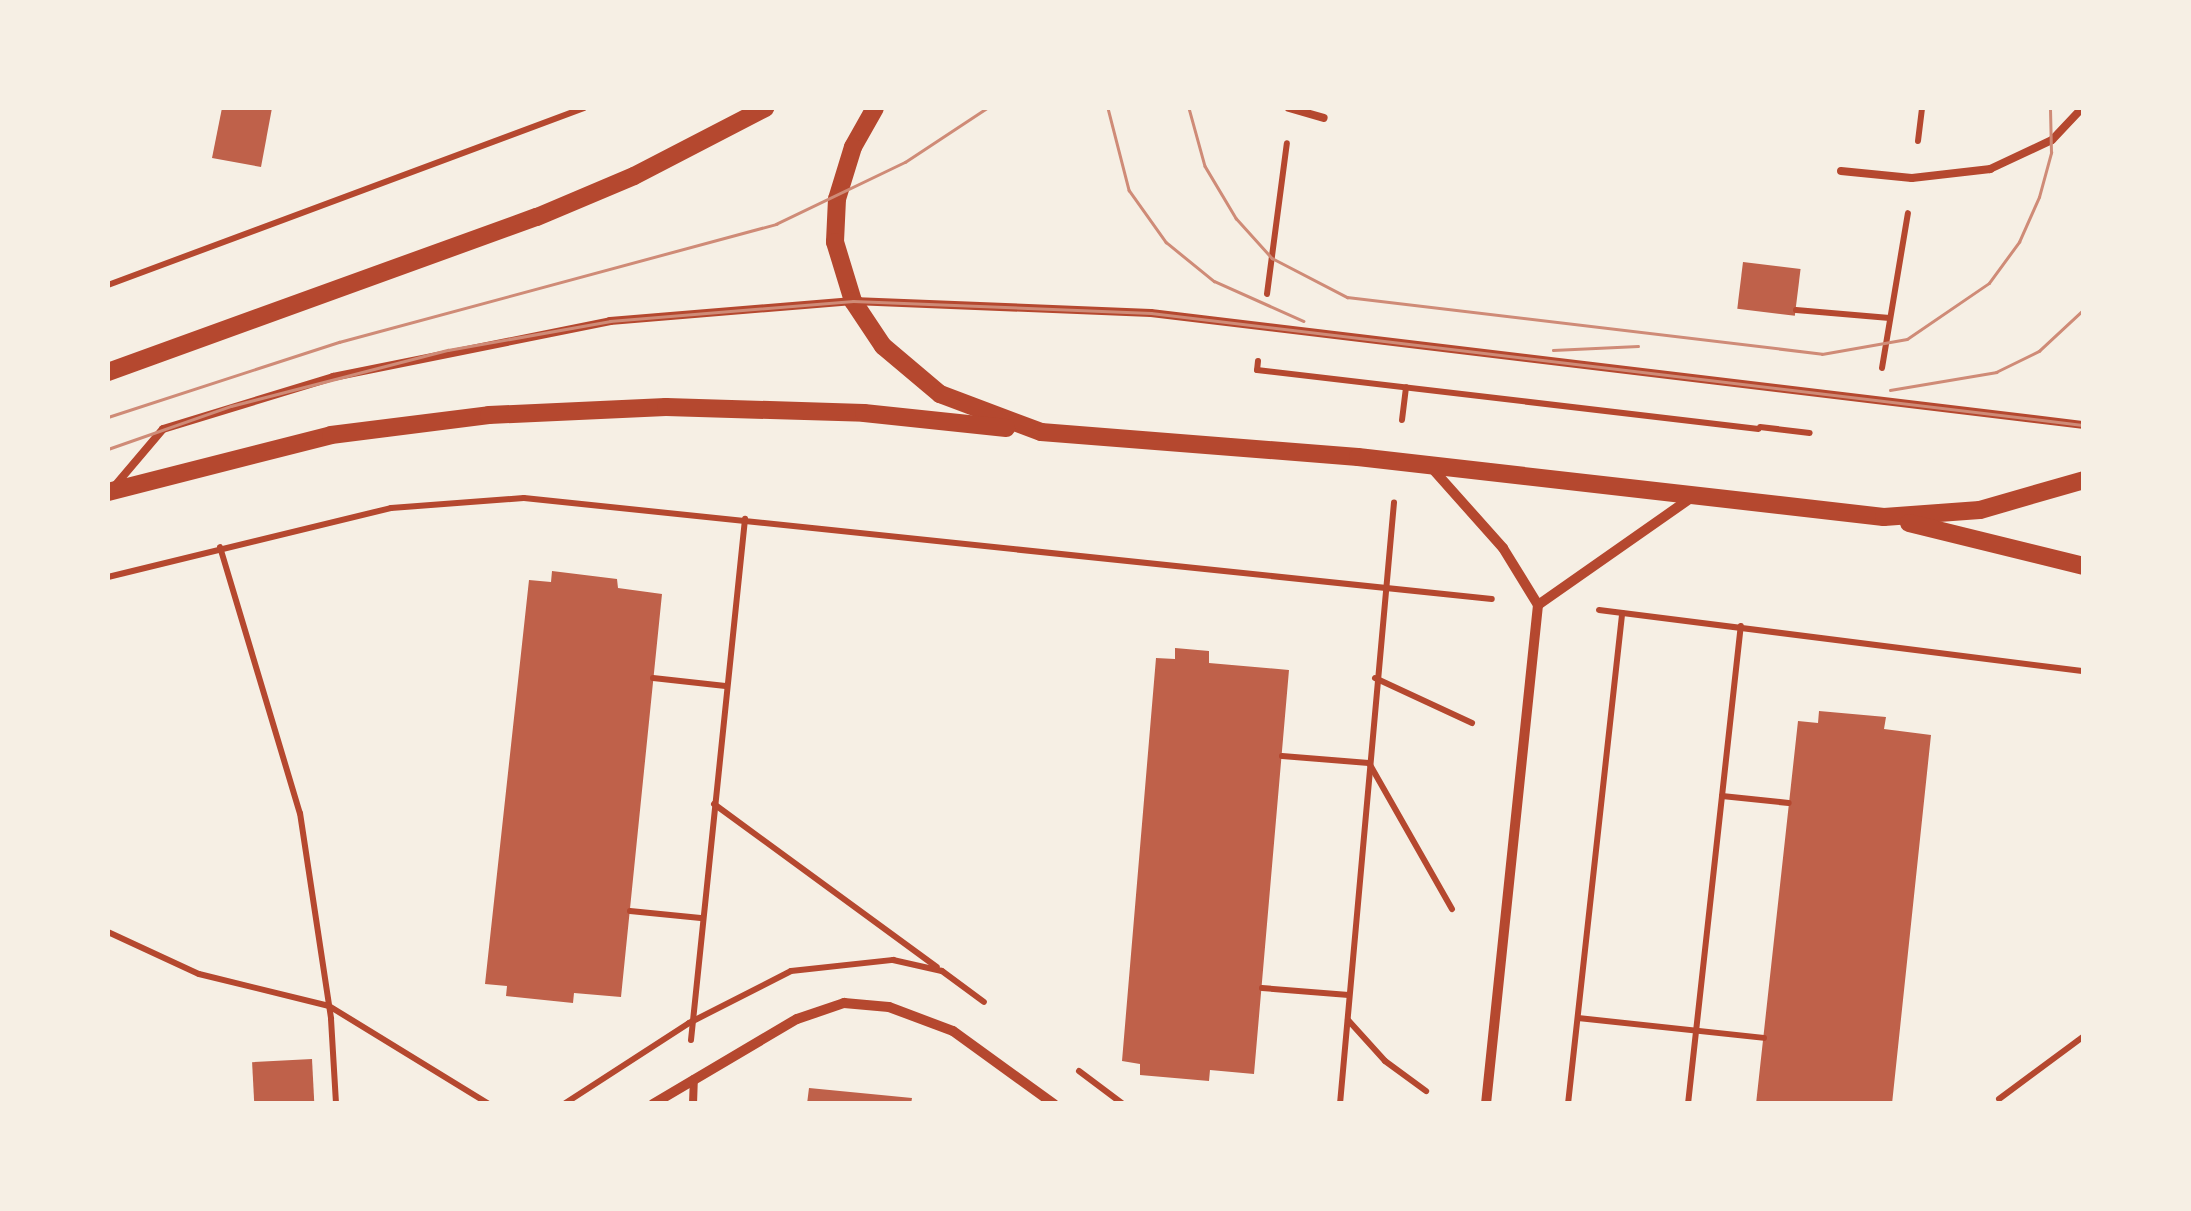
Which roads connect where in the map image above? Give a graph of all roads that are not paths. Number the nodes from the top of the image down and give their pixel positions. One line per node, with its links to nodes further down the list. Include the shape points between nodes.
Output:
1 (765, 108): 8 (street, via 538,217)
2 (874, 108): 7 (street, via 852,147 837,199 835,242)
3 (1291, 108): 5 (lane)
4 (2082, 108): 6 (lane, via 2052,140 1964,176)
5 (1324, 118)
6 (1841, 170)
7 (853, 302): 9 (lane, via 1043,305 1263,324); 10 (street, via 883,346 940,394); 13 (lane, via 610,321 348,373 163,430)
8 (108, 372)
9 (2084, 425)
10 (1041, 432): 11 (street); 13 (street, via 864,413 666,407 490,414 331,435)
11 (1430, 466): 14 (street); 17 (street, via 1503,548)
12 (2084, 480): 15 (street, via 1980,510)
13 (109, 492)
14 (1695, 495): 15 (street); 17 (street)
15 (1884, 516): 16 (street)
16 (2084, 566)
17 (1538, 605): 22 (street)
18 (694, 1079): 19 (street); 20 (lane); 21 (street, via 797,1019 864,1004 954,1031)
19 (653, 1104)
20 (693, 1104)
21 (1054, 1104)
22 (1486, 1104)

